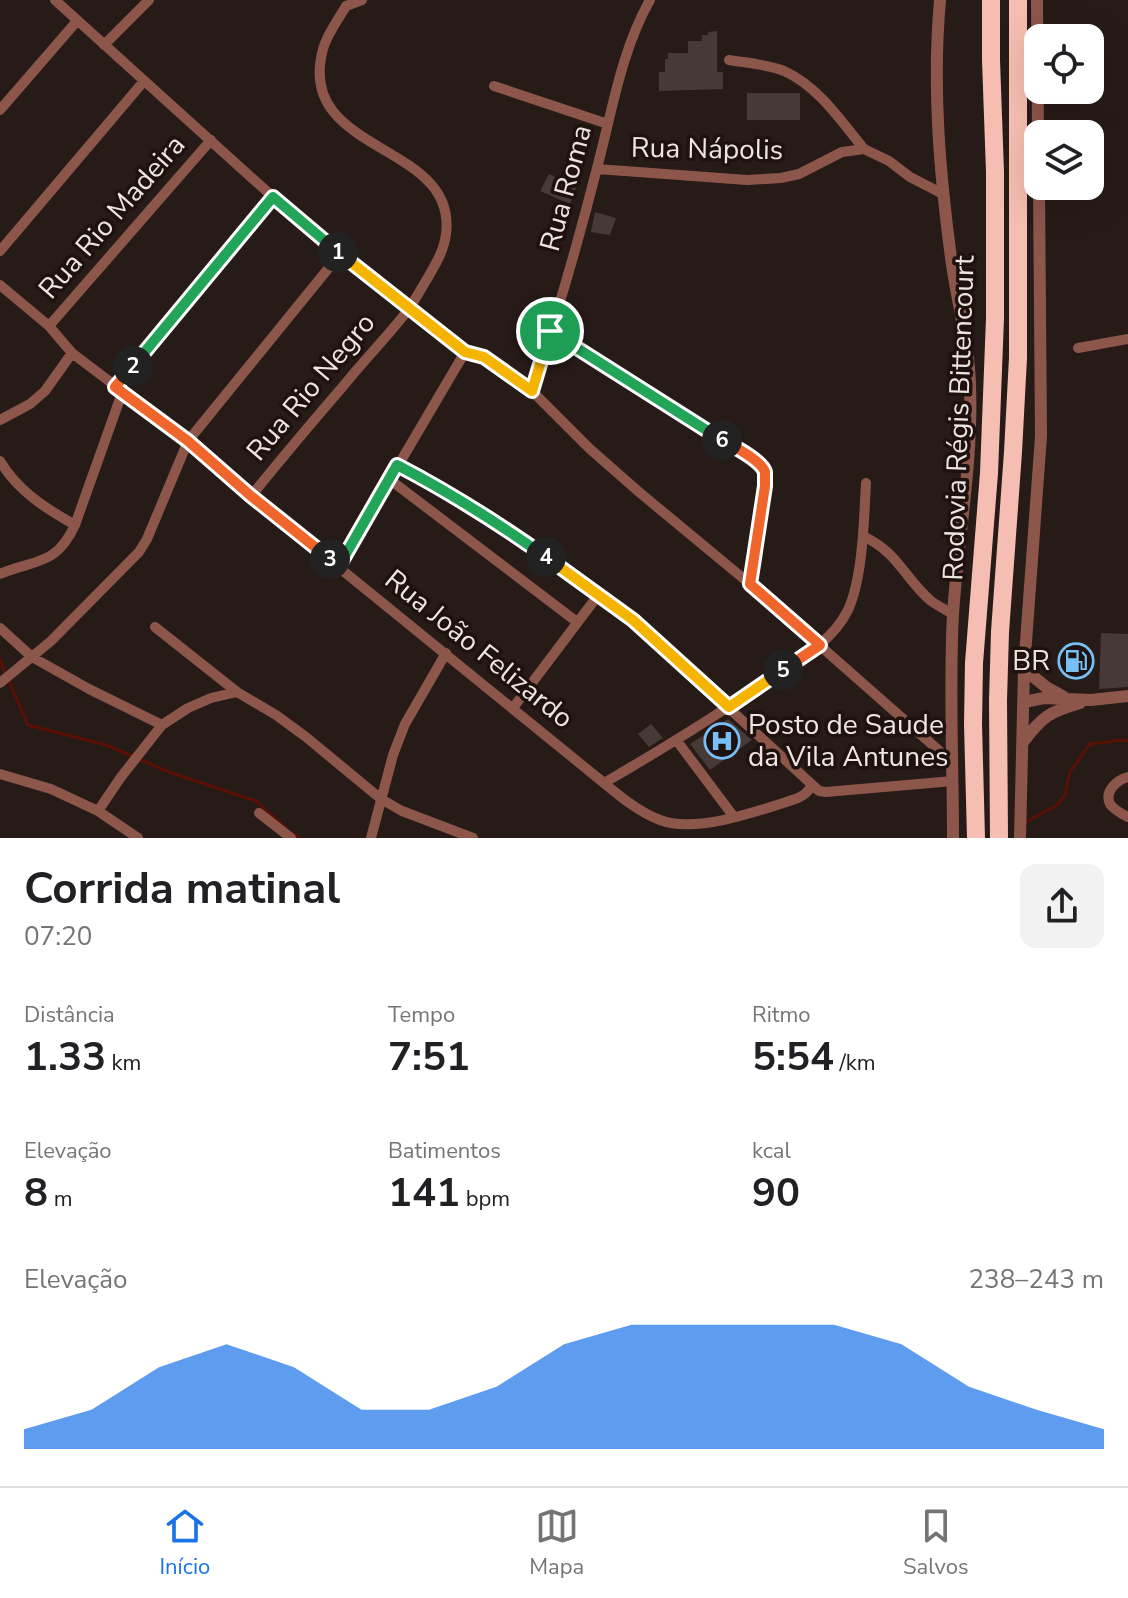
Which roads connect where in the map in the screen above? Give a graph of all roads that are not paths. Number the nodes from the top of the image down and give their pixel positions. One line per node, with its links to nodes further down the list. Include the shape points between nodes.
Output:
1 (55, 0): 10 (street)
2 (149, 0): 11 (street)
3 (362, 0): 9 (street)
4 (650, 0): 17 (street, Rua Roma, via 628,49)
5 (940, 0): 21 (street, via 936,77)
6 (991, 0): 84 (highway, Rodovia Régis Bittencourt, via 995,318 974,663)
7 (1018, 0): 85 (highway, Rodovia Régis Bittencourt, via 1018,358 1000,632)
8 (1037, 0): 16 (street)
9 (343, 3): 27 (street, Rua Rio Negro, via 319,69 331,111 427,180 446,212 440,257)
10 (77, 21): 11 (street); 15 (street)
11 (104, 45): 13 (street)
12 (729, 60): 19 (street, via 786,72 825,101)
13 (144, 81): 18 (street); 24 (street)
14 (494, 86): 17 (street)
15 (0, 110)
16 (1038, 120)
17 (608, 124): 20 (street, Rua Roma)
18 (211, 140): 22 (street); 28 (street, Rua Rio Madeira)
19 (864, 149): 20 (street, Rua Nápolis, via 842,152 781,178); 21 (street)
20 (597, 169): 29 (street, Rua Roma)
21 (943, 194): 49 (street, via 970,386)
22 (273, 197): 25 (street); 34 (street)
23 (1039, 200): 56 (street, via 1041,436)
24 (0, 251)
25 (340, 254): 27 (street); 37 (street)
26 (0, 285): 28 (street, Rua João Felizardo)
27 (409, 309): 32 (street); 42 (street, Rua Rio Negro)
28 (49, 326): 33 (street, Rua João Felizardo)
29 (550, 331): 35 (street, Rua Roma); 47 (street, via 761,466 765,486)
30 (1128, 339): 31 (street)
31 (1078, 348)
32 (465, 352): 35 (street, via 484,357); 39 (street)
33 (72, 353): 34 (street, Rua João Felizardo); 36 (street, via 45,391)
34 (118, 390): 37 (street, Rua João Felizardo); 43 (street)
35 (532, 391): 47 (street, via 610,466)
36 (0, 420)
37 (188, 441): 42 (street, Rua João Felizardo); 55 (street, via 139,552)
38 (0, 461): 43 (street, via 22,491)
39 (397, 465): 40 (street); 48 (street, via 489,517)
40 (389, 479): 45 (street); 50 (street)
41 (866, 483): 44 (street)
42 (251, 496): 45 (street, Rua João Felizardo)
43 (75, 525): 46 (street, via 68,540 46,559)
44 (863, 536): 49 (street, via 889,552 933,602); 53 (street, via 849,608)
45 (339, 566): 54 (street, Rua João Felizardo)
46 (0, 574)
47 (750, 584): 53 (street)
48 (599, 594): 50 (street); 63 (street)
49 (953, 614): 68 (street)
50 (577, 622): 64 (street)
51 (155, 627): 58 (street)
52 (0, 628): 55 (street)
53 (820, 645): 63 (street); 68 (street)
54 (446, 653): 64 (street, Rua João Felizardo); 74 (street, via 405,724)
55 (32, 657): 57 (street); 65 (street)
56 (1024, 669): 60 (street); 62 (street)
57 (1, 682)
58 (237, 692): 65 (street, via 188,708); 74 (street, via 306,737)
59 (1128, 696): 61 (street)
60 (1067, 699): 61 (street); 62 (street)
61 (1091, 700): 67 (street, via 1046,715)
62 (1024, 702): 67 (street)
63 (729, 707): 66 (street); 73 (street)
64 (513, 708): 72 (street, Rua João Felizardo)
65 (162, 725): 75 (street)
66 (677, 741): 72 (street); 77 (street)
67 (1023, 742): 86 (street)
68 (952, 762): 71 (street)
69 (0, 774): 75 (street)
70 (1128, 777): 78 (street, via 1119,780 1109,796 1111,805)
71 (953, 781): 73 (street, via 826,792); 83 (street)
72 (604, 783): 77 (street, Rua João Felizardo, via 663,822 705,824)
73 (812, 786): 77 (street, Rua João Felizardo, via 798,798)
74 (381, 799): 81 (street); 82 (street)
75 (98, 811): 79 (street)
76 (259, 813): 80 (street)
77 (734, 817)
78 (1128, 817)
79 (138, 838)
80 (291, 838)
81 (371, 838)
82 (473, 838)
83 (953, 838)
84 (976, 838)
85 (999, 838)
86 (1020, 838)

